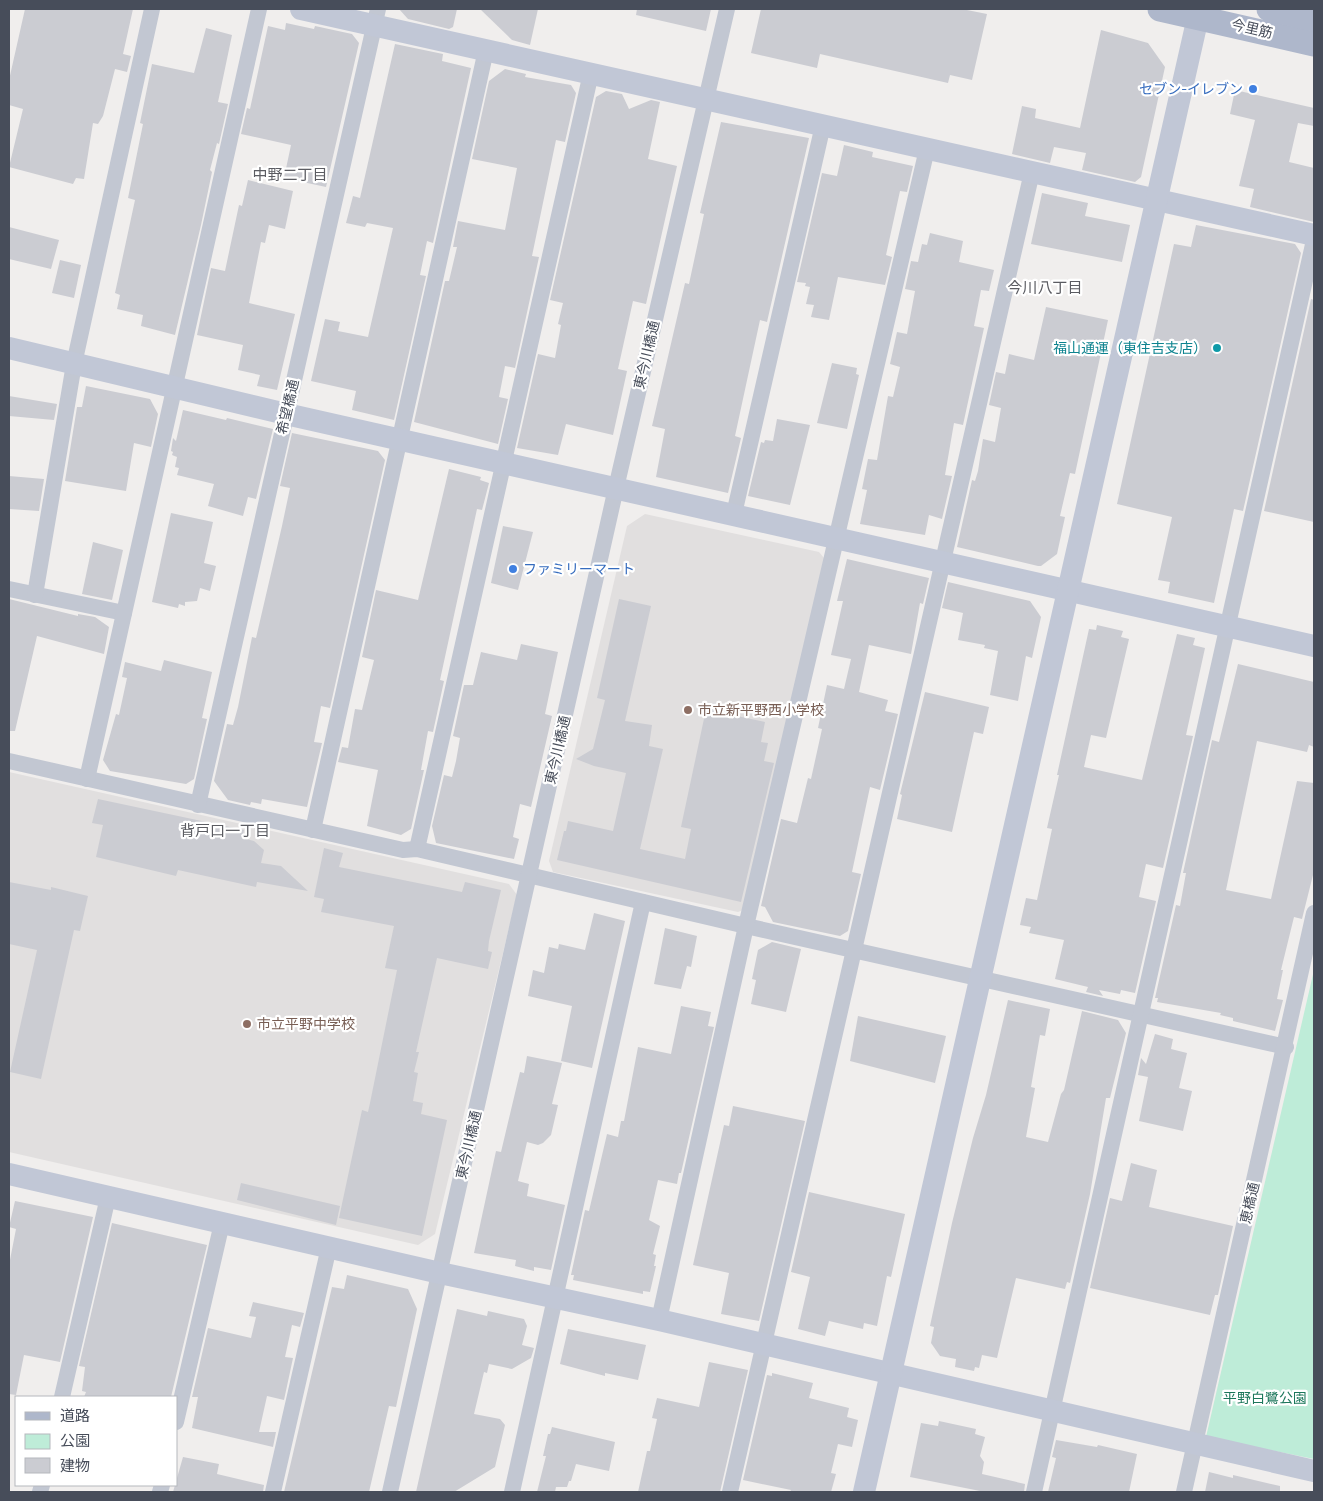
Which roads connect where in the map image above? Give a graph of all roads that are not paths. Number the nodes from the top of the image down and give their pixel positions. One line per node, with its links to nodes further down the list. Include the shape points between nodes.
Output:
1 (152, 9): 21 (street)
2 (259, 9): 22 (street)
3 (302, 9): 8 (street)
4 (728, 9): 13 (street, 東今川橋通)
5 (1160, 9): 7 (main road, 今里筋)
6 (1269, 9): 9 (main road, 今里筋)
7 (1199, 13): 10 (main road, 今里筋); 17 (street)
8 (377, 17): 11 (street); 23 (street, 希望橋通)
9 (1314, 19)
10 (1314, 44)
11 (486, 50): 12 (street); 24 (street)
12 (591, 73): 13 (street); 25 (street)
13 (706, 99): 14 (street); 26 (street, 東今川橋通)
14 (823, 125): 15 (street); 27 (street)
15 (927, 149): 16 (street); 28 (street)
16 (1032, 172): 17 (street); 29 (street)
17 (1157, 201): 18 (street); 30 (street)
18 (1314, 235)
19 (1314, 240): 34 (street)
20 (9, 348): 21 (street)
21 (74, 364): 22 (street); 32 (street)
22 (175, 388): 23 (street); 33 (street)
23 (286, 414): 24 (street); 38 (street, 希望橋通)
24 (398, 439): 25 (street); 39 (street)
25 (503, 463): 26 (street); 40 (street)
26 (616, 488): 27 (street); 41 (street, 東今川橋通)
27 (734, 514): 28 (street)
28 (836, 537): 29 (street); 44 (street)
29 (943, 561): 30 (street); 45 (street)
30 (1070, 589): 34 (street); 46 (street)
31 (9, 590): 32 (street)
32 (35, 595): 33 (street)
33 (124, 613): 37 (street)
34 (1228, 626): 35 (street); 47 (street)
35 (1314, 646)
36 (9, 761): 37 (street)
37 (87, 779): 38 (street)
38 (198, 805): 39 (street)
39 (312, 830): 40 (street, via 403,850)
40 (417, 850): 41 (street)
41 (530, 875): 42 (street); 53 (street, 東今川橋通)
42 (643, 902): 44 (street); 54 (street)
43 (1314, 913): 48 (street, 恵橋通)
44 (746, 926): 45 (street); 55 (street)
45 (854, 950): 46 (street); 56 (street)
46 (978, 977): 47 (street); 57 (street)
47 (1140, 1014): 48 (street); 59 (street)
48 (1286, 1047): 61 (street, 恵橋通)
49 (9, 1174): 50 (street)
50 (108, 1197): 51 (street); 58 (street)
51 (222, 1223): 52 (street); 60 (street)
52 (329, 1247): 53 (street); 63 (street)
53 (440, 1273): 54 (street); 64 (street, 東今川橋通)
54 (556, 1298): 55 (street); 65 (street)
55 (659, 1320): 56 (street)
56 (764, 1344): 57 (street); 66 (street)
57 (889, 1373): 59 (street); 67 (street)
58 (62, 1396)
59 (1052, 1411): 61 (street); 68 (street)
60 (178, 1413)
61 (1195, 1444): 62 (street); 69 (street, 恵橋通)
62 (1314, 1471)
63 (272, 1492)
64 (390, 1492)
65 (512, 1492)
66 (730, 1492)
67 (864, 1492)
68 (1034, 1492)
69 (1184, 1492)

